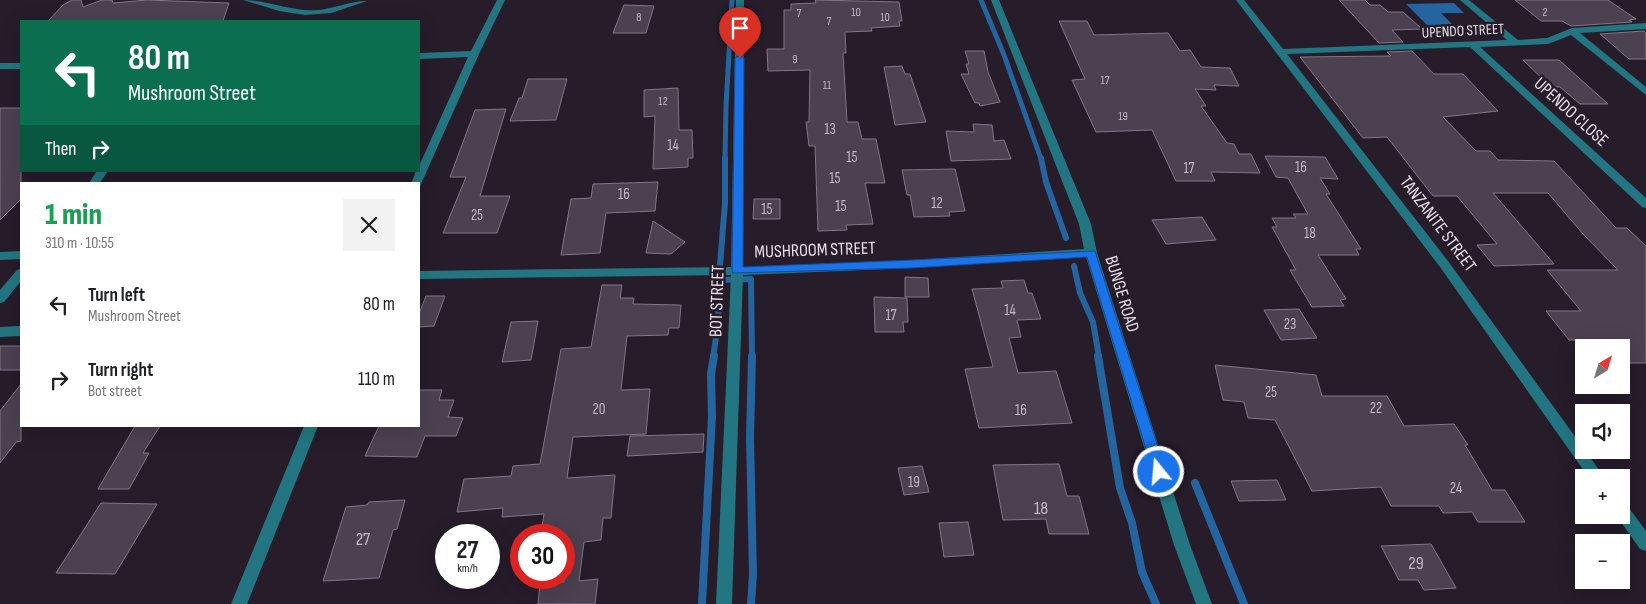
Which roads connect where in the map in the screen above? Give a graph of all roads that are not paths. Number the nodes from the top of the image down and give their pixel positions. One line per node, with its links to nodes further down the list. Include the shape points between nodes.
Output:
1 (247, 0): 7 (street, via 282,10 312,13)
2 (501, 0): 13 (street)
3 (740, 0): 25 (street, BOT STREET)
4 (995, 0): 22 (street, BUNGE ROAD, via 1085,224)
5 (1240, 0): 12 (street, TANZANITE STREET)
6 (1464, 0): 10 (street)
7 (363, 1)
8 (1646, 26): 9 (street, UPENDO STREET)
9 (1572, 31): 10 (street, UPENDO STREET, via 1548,41); 17 (street)
10 (1516, 42): 11 (street, UPENDO STREET)
11 (1473, 45): 12 (street, UPENDO STREET); 21 (street, UPENDO CLOSE)
12 (1280, 52): 32 (street, TANZANITE STREET, via 1444,264)
13 (474, 54): 14 (street); 20 (street)
14 (420, 56)
15 (0, 66): 16 (street)
16 (20, 66)
17 (1646, 92)
18 (102, 172): 19 (street)
19 (95, 182)
20 (417, 182)
21 (1646, 204)
22 (1091, 253): 25 (street, MUSHROOM STREET); 37 (street, BUNGE ROAD, via 1182,545)
23 (20, 255): 24 (street)
24 (0, 256)
25 (737, 271): 27 (street, MUSHROOM STREET); 36 (street, BOT STREET)
26 (20, 274): 28 (street)
27 (420, 275)
28 (0, 299)
29 (0, 332): 30 (street)
30 (20, 332)
31 (310, 427): 35 (street)
32 (1592, 469)
33 (1630, 522): 34 (street)
34 (1646, 544)
35 (239, 604)
36 (724, 604)
37 (1204, 604)

